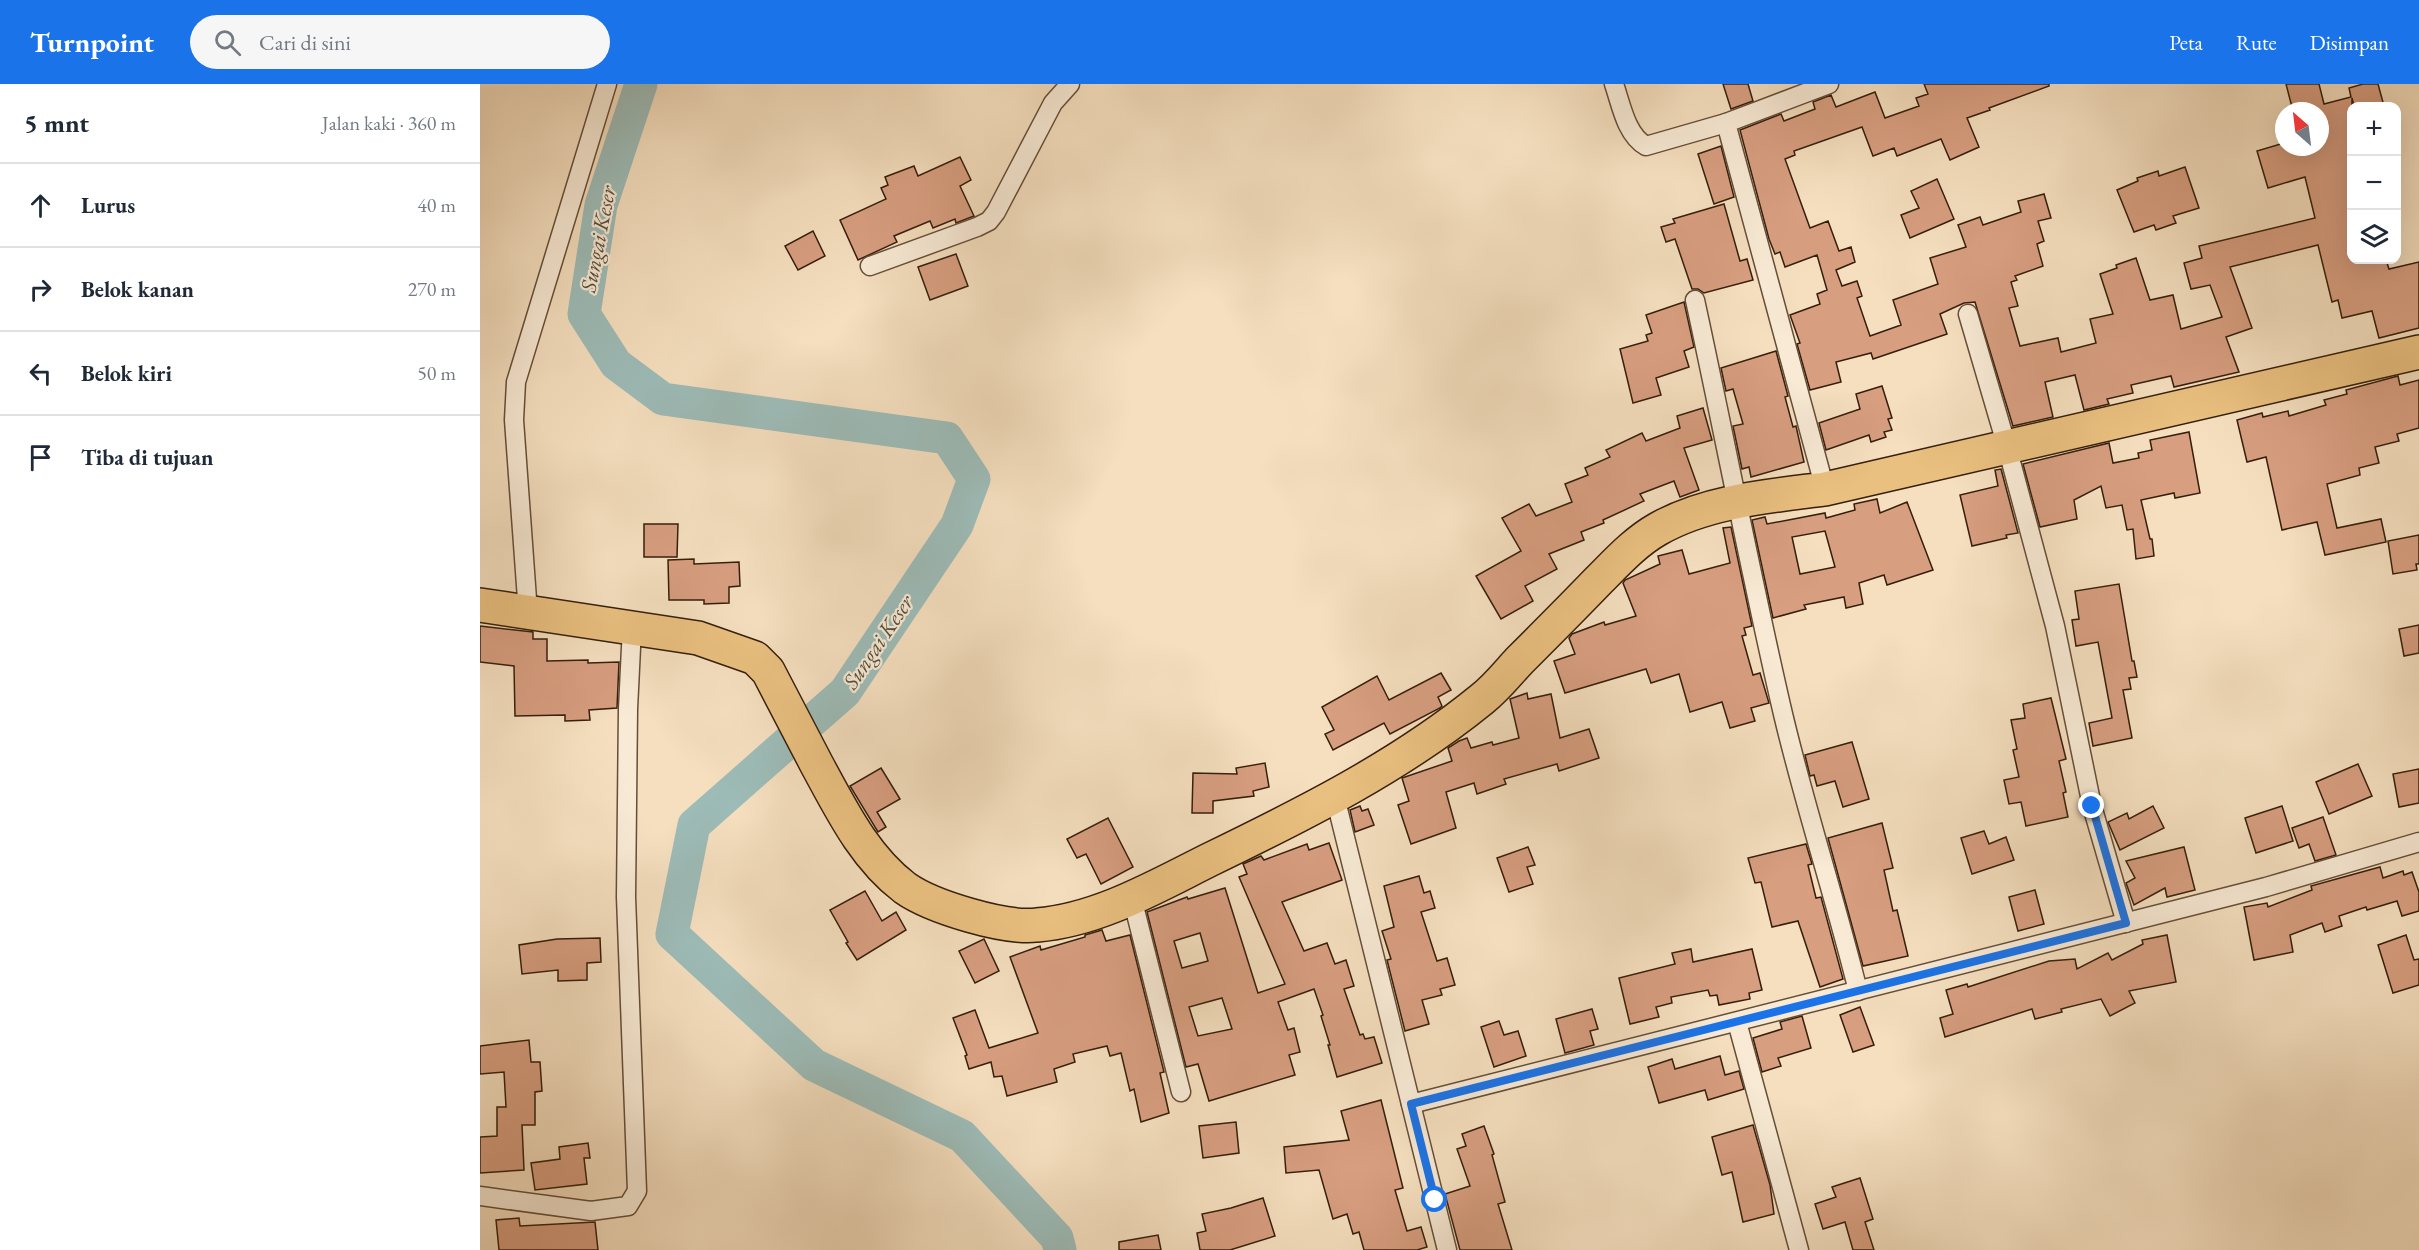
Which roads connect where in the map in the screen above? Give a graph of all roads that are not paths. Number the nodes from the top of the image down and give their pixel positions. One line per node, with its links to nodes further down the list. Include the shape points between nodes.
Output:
1 (607, 84): 14 (street, via 516,382 514,420)
2 (1070, 84): 6 (street, via 1053,103 989,221)
3 (1614, 84): 5 (street, via 1633,134 1646,146)
4 (1829, 84): 5 (street)
5 (1726, 123): 11 (street)
6 (870, 266)
7 (1695, 300): 12 (street)
8 (1968, 314): 10 (street)
9 (2419, 352): 10 (highway)
10 (2007, 447): 11 (highway); 19 (street, via 2055,626 2092,806)
11 (1825, 489): 12 (highway)
12 (1739, 503): 16 (highway, via 1703,511 1638,542 1484,697); 20 (street, via 1783,713)
13 (480, 605): 14 (highway)
14 (528, 613): 15 (highway)
15 (632, 627): 18 (highway, via 698,638 755,658 768,671 858,837 879,865 907,889 942,907 1013,925 1033,926 1056,923); 24 (street, via 626,897 637,1191 628,1206 591,1211)
16 (1335, 797): 18 (highway); 23 (street)
17 (2419, 842): 19 (street)
18 (1132, 898): 22 (street)
19 (2126, 923): 20 (street)
20 (1858, 991): 21 (street)
21 (1737, 1022): 23 (street); 26 (street)
22 (1181, 1092)
23 (1411, 1104): 25 (street)
24 (480, 1196)
25 (1447, 1250)
26 (1799, 1250)

